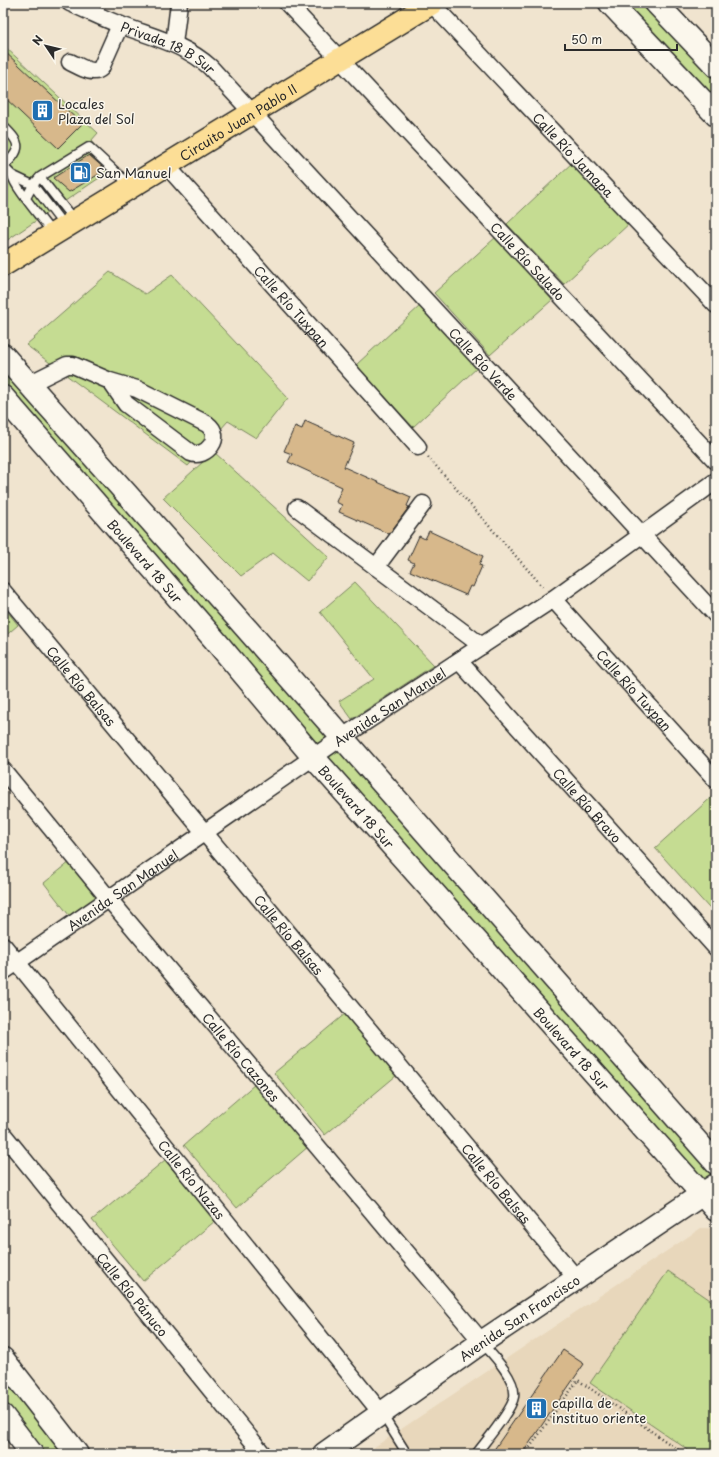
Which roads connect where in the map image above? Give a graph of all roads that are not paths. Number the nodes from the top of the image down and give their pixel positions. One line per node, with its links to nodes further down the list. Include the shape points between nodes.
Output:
1 (70, 3): 7 (street, Privada 18 B Sur)
2 (179, 3): 8 (street)
3 (287, 3): 9 (street, Calle Río Salado)
4 (432, 3): 9 (main road, Circuito Juan Pablo II); 24 (street, Calle Río Jamapa)
5 (610, 3): 13 (main road)
6 (656, 3): 11 (main road)
7 (120, 25): 8 (street, Privada 18 B Sur); 10 (street, via 98,71 94,72)
8 (174, 44): 12 (street, Privada 18 B Sur, via 202,59)
9 (340, 59): 12 (main road, Circuito Juan Pablo II); 30 (street, Calle Río Salado)
10 (70, 62)
11 (716, 66)
12 (251, 112): 15 (main road, Circuito Juan Pablo II); 34 (street, Calle Río Verde)
13 (716, 115)
14 (3, 126): 16 (lane, via 16,139 18,146 16,153)
15 (166, 165): 20 (main road, Circuito Juan Pablo II); 29 (street, Calle Río Tuxpan)
16 (3, 167): 17 (lane)
17 (12, 175): 19 (lane); 21 (lane, via 16,187)
18 (40, 177): 19 (lane); 20 (lane, via 89,147); 22 (lane)
19 (33, 185): 21 (lane); 22 (lane)
20 (130, 186): 22 (main road, Circuito Juan Pablo II)
21 (26, 198): 22 (lane)
22 (65, 228): 23 (main road, Circuito Juan Pablo II)
23 (3, 265)
24 (716, 305)
25 (3, 355): 27 (main road)
26 (110, 381): 26 (street, via 137,389 207,424 214,430 214,439 205,452 199,455 191,453 126,404); 27 (street, via 81,368 67,365)
27 (28, 384): 35 (main road)
28 (3, 397): 37 (main road, Boulevard 18 Sur)
29 (418, 447)
30 (716, 461)
31 (716, 481): 34 (street, Avenida San Manuel)
32 (423, 504): 36 (street)
33 (297, 508): 36 (street)
34 (642, 534): 39 (street, Avenida San Manuel); 40 (street, Calle Río Verde)
35 (174, 548): 37 (main road); 41 (main road)
36 (376, 567): 43 (street)
37 (151, 568): 42 (main road, Boulevard 18 Sur)
38 (3, 591): 51 (street, Calle Río Balsas)
39 (553, 599): 43 (street, Avenida San Manuel); 50 (street, Calle Río Tuxpan)
40 (716, 615)
41 (238, 618): 42 (main road); 45 (main road)
42 (214, 639): 46 (main road, Boulevard 18 Sur)
43 (482, 646): 44 (street, Avenida San Manuel)
44 (459, 661): 47 (street, Avenida San Manuel); 54 (street, Calle Río Bravo)
45 (285, 672): 46 (main road); 47 (main road)
46 (261, 695): 48 (main road, Boulevard 18 Sur)
47 (341, 738): 48 (street, Avenida San Manuel); 58 (main road)
48 (314, 758): 51 (street, Avenida San Manuel); 59 (main road, Boulevard 18 Sur)
49 (3, 770): 52 (street, Calle Río Cazones)
50 (716, 780)
51 (205, 833): 52 (street, Avenida San Manuel); 61 (street, Calle Río Balsas)
52 (109, 900): 55 (street, Avenida San Manuel); 62 (street, Calle Río Cazones)
53 (3, 945): 55 (street, Calle Río Nazas)
54 (716, 948)
55 (17, 962): 56 (street, Avenida San Manuel); 64 (street, Calle Río Nazas)
56 (3, 972)
57 (3, 1134): 68 (street, Calle Río Pánuco)
58 (716, 1163)
59 (709, 1189): 60 (main road, Boulevard 18 Sur); 61 (main road, Avenida San Francisco)
60 (716, 1210)
61 (576, 1278): 62 (main road, Avenida San Francisco)
62 (482, 1342): 64 (main road, Avenida San Francisco); 71 (lane, via 512,1382 514,1397)
63 (3, 1359): 67 (main road)
64 (382, 1414): 69 (main road, Avenida San Francisco); 70 (lane)
65 (3, 1416): 66 (main road)
66 (32, 1454)
67 (78, 1454)
68 (263, 1454)
69 (324, 1454)
70 (407, 1454)
71 (476, 1454)

